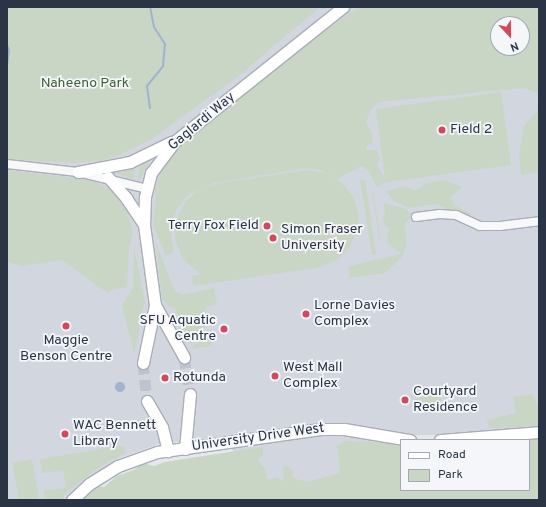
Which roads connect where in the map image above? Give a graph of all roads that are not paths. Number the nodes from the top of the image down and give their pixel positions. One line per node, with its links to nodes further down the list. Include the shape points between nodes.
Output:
1 (343, 7): 2 (street, Gaglardi Way)
2 (175, 141): 4 (street, via 130,162); 6 (street, Gaglardi Way, via 151,173)
3 (7, 164): 4 (street)
4 (78, 172): 5 (street)
5 (108, 177): 6 (street); 9 (street)
6 (147, 189): 9 (street, Gaglardi Way)
7 (416, 217): 8 (street, via 456,215 480,226)
8 (539, 221)
9 (144, 225): 10 (street, Gaglardi Way)
10 (155, 305): 11 (street, Gaglardi Way); 12 (street, Gaglardi Way)
11 (184, 357)
12 (144, 363)
13 (190, 394): 18 (street)
14 (147, 401): 18 (street)
15 (539, 432): 17 (street)
16 (404, 439): 18 (street, University Drive West, via 344,429 320,429)
17 (452, 439)
18 (176, 450): 19 (street, University Drive West, via 139,457 118,466 89,484)
19 (72, 500)

